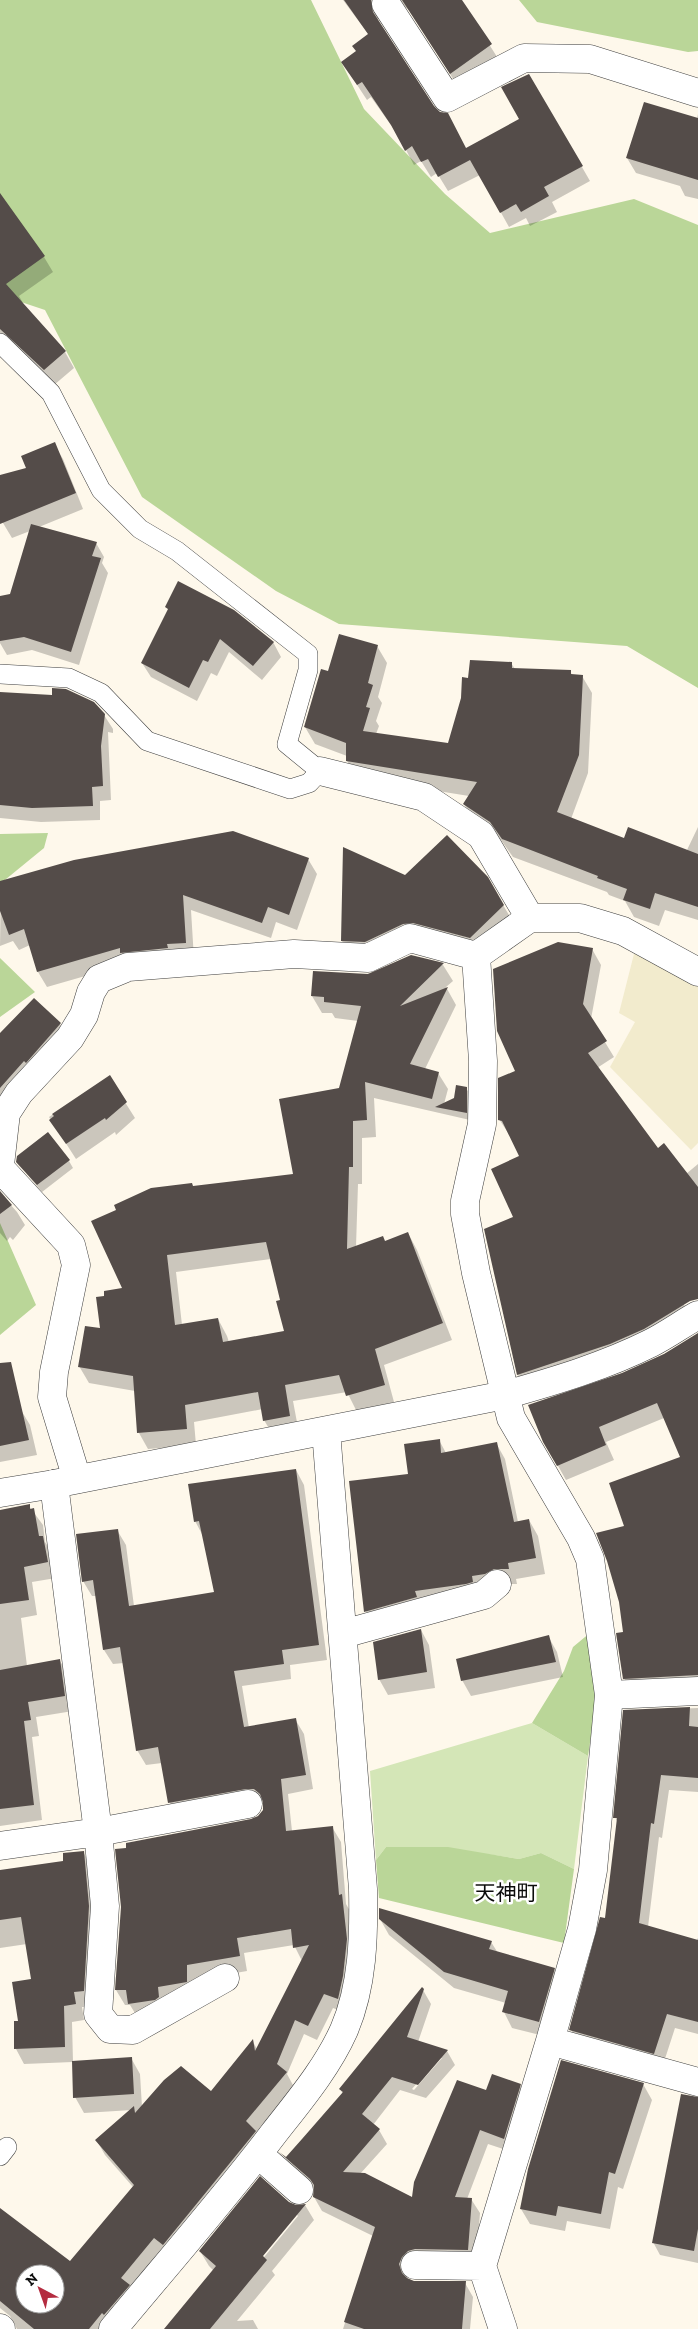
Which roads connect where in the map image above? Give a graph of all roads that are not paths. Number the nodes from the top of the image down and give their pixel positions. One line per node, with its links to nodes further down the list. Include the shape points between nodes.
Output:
1 (386, 4): 2 (street, via 447,98 524,58 590,59)
2 (698, 93)
3 (0, 343): 5 (lane, via 50,393 101,490 140,529 177,551 308,654 308,670 287,744)
4 (0, 674): 5 (lane, via 68,678 100,693 147,741 290,789 309,783)
5 (320, 771): 6 (street, via 424,797 481,835)
6 (530, 918): 7 (street); 8 (street, via 580,918 615,928)
7 (476, 956): 9 (street, via 410,938 368,958 294,954 265,956 128,967 99,979 70,1038 19,1093 6,1112); 11 (street, via 484,1061 482,1124 465,1214)
8 (698, 972)
9 (0, 1167): 13 (street, via 71,1245 76,1266 54,1372 52,1397)
10 (698, 1315): 11 (street, via 609,1362)
11 (505, 1395): 12 (street); 18 (street, via 511,1418 590,1559)
12 (326, 1431): 13 (street); 16 (street)
13 (66, 1481): 14 (street); 20 (street)
14 (0, 1492)
15 (497, 1584): 16 (street, via 484,1595)
16 (343, 1634): 25 (street, via 363,1889 360,1968 344,2029 328,2060)
17 (698, 1691): 18 (street)
18 (609, 1695): 23 (street, via 592,1870 582,1929)
19 (248, 1804): 20 (street)
20 (98, 1832): 21 (street); 22 (street, via 105,1906 98,2014 110,2029 132,2030)
21 (0, 1846)
22 (225, 1978)
23 (550, 2041): 24 (street); 28 (street)
24 (698, 2082)
25 (258, 2154): 26 (street); 29 (street)
26 (299, 2190)
27 (415, 2265): 28 (street)
28 (482, 2266): 30 (street)
29 (114, 2329)
30 (503, 2329)

